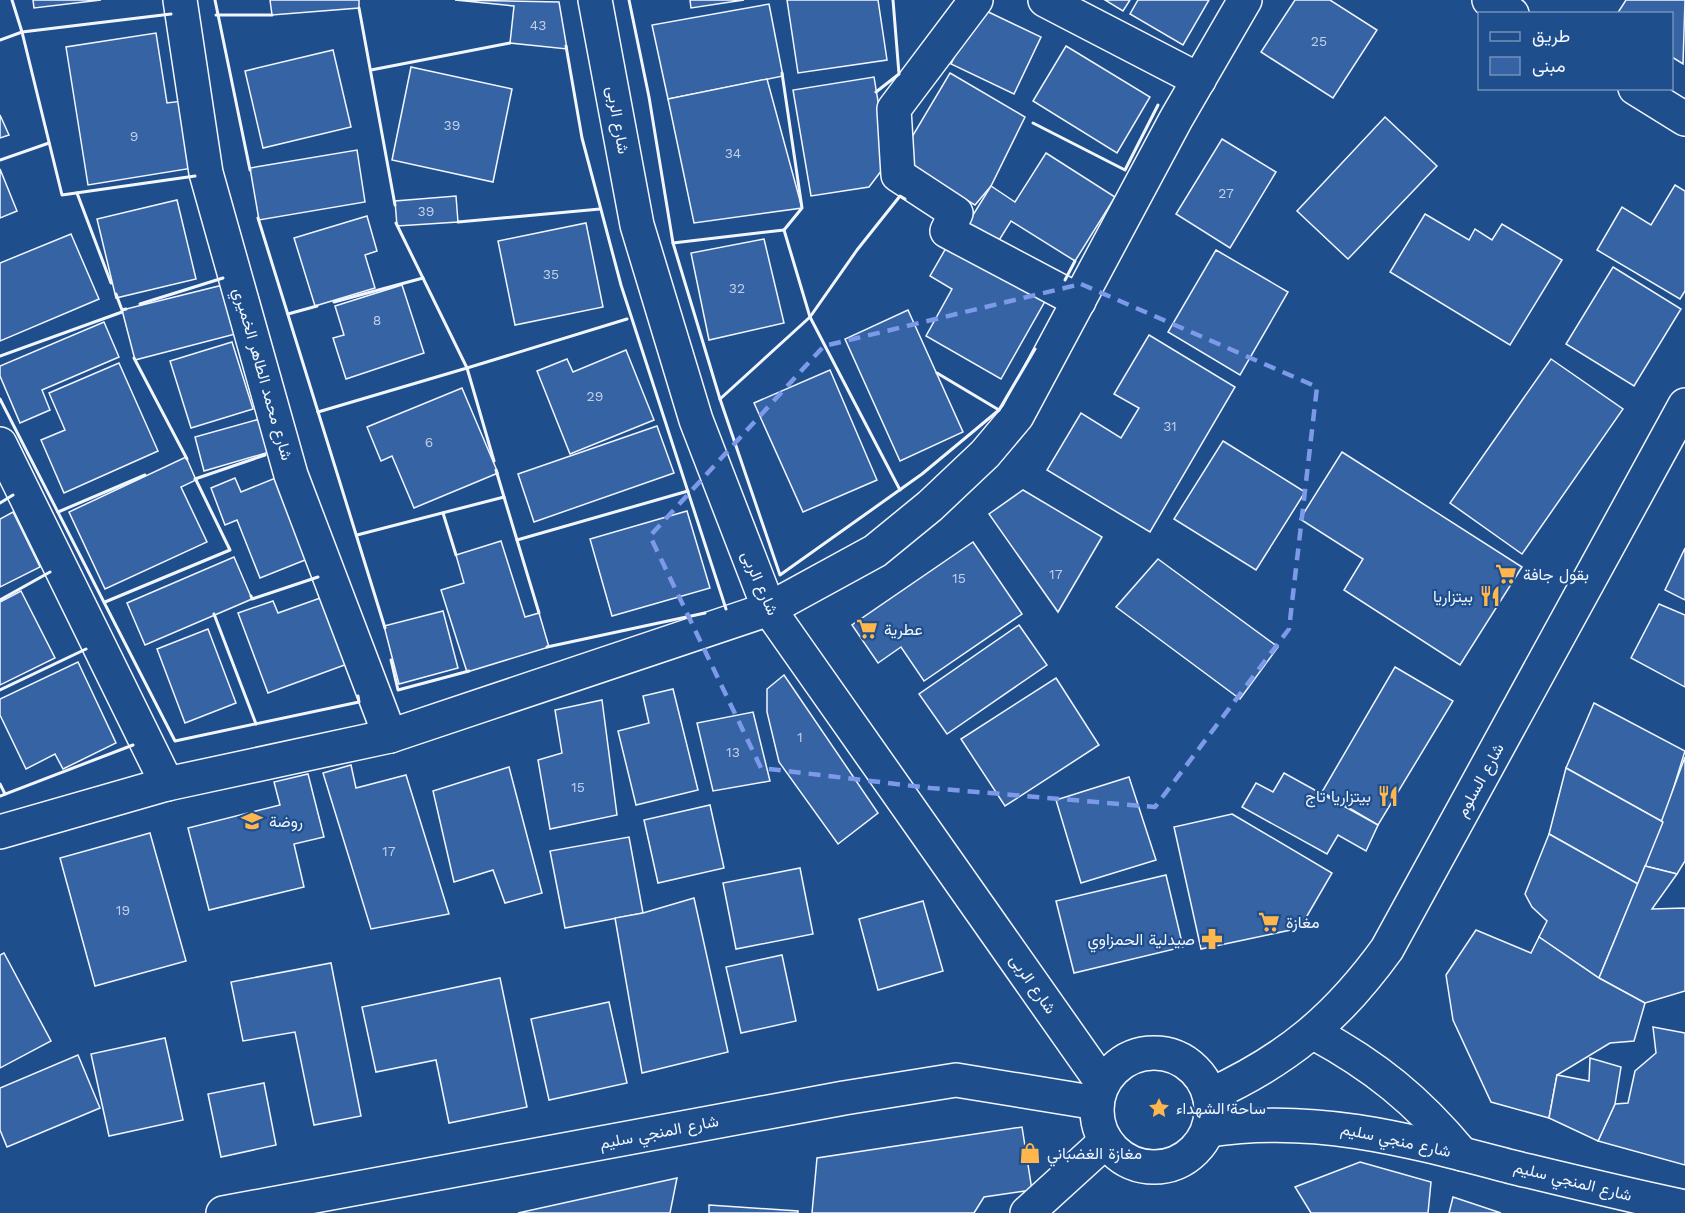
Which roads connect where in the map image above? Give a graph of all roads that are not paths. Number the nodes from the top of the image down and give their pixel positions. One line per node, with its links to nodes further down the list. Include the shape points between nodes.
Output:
1 (180, 0): 15 (street, شارع محمد الطاهر الخميري, via 206,173 291,475)
2 (595, 0): 14 (street, شارع الربى, via 637,225 696,420)
3 (976, 0): 11 (street, via 894,109 898,175 956,213 947,231)
4 (1045, 0): 8 (street)
5 (1245, 0): 8 (street)
6 (1490, 0): 7 (street)
7 (1509, 12)
8 (1199, 80): 11 (street)
9 (1638, 90): 10 (street)
10 (1685, 119)
11 (1079, 301): 14 (street, via 1017,416 985,454 875,551)
12 (1685, 405): 18 (street, شارع السلوم, via 1387,949 1342,1007)
13 (0, 444): 16 (street)
14 (769, 609): 15 (street); 19 (street, شارع الربى)
15 (390, 736): 16 (street)
16 (167, 784): 17 (street)
17 (0, 832)
18 (1314, 1033): 20 (street, شارع السلوم, via 1282,1057); 23 (street, شارع منجي سليم, via 1396,1084)
19 (1100, 1093): 20 (street, via 1115,1068 1150,1053 1170,1055 1188,1064 1202,1077); 22 (street, via 1098,1122); 26 (street, شارع المنجي سليم, via 956,1080)
20 (1210, 1095): 21 (street)
21 (1209, 1130): 22 (street, via 1187,1158 1170,1166 1151,1168 1133,1164); 23 (street, شارع منجي سليم, via 1245,1124 1319,1125)
22 (1106, 1141): 27 (street)
23 (1462, 1154): 24 (street, شارع المنجي سليم)
24 (1606, 1202): 25 (street, شارع المنجي سليم)
25 (1685, 1207)
26 (223, 1213)
27 (1027, 1213)

